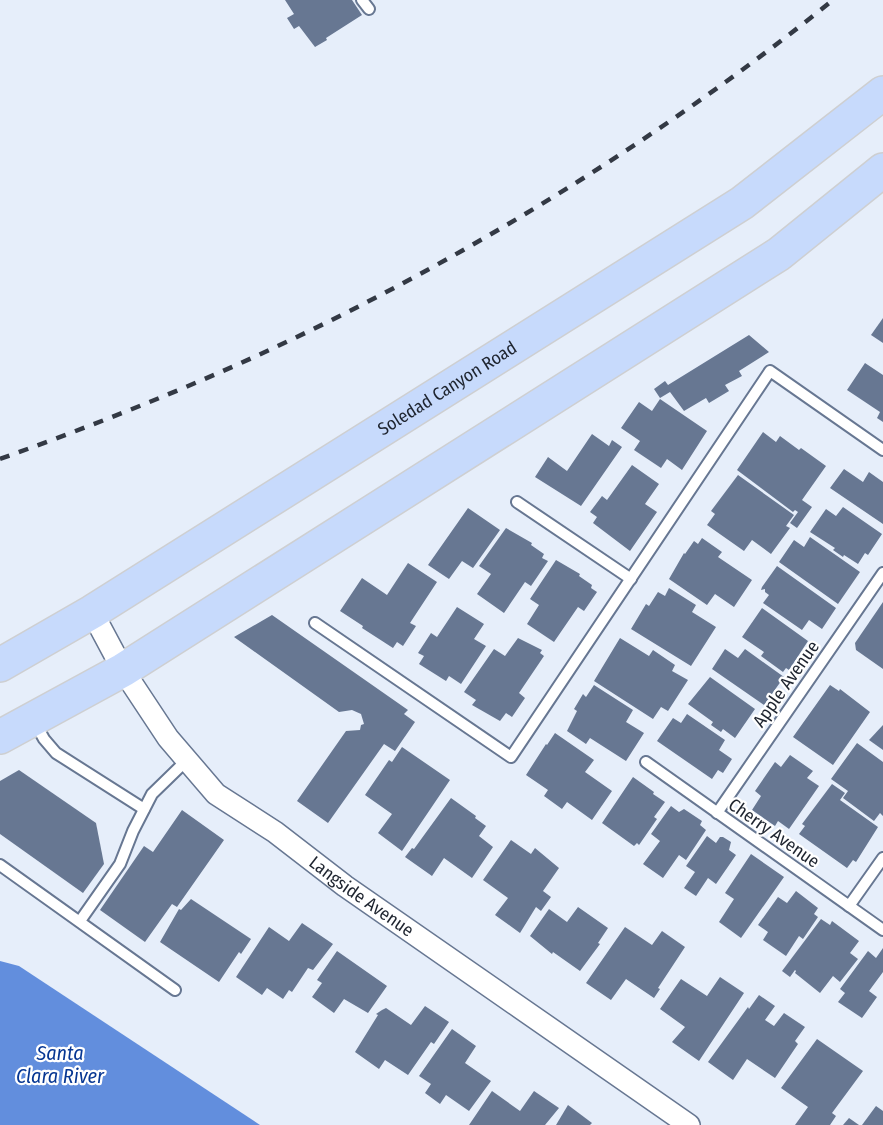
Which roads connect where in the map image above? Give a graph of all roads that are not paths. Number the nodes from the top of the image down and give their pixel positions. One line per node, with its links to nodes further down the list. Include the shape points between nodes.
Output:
1 (883, 93): 7 (main road, Soledad Canyon Road, via 742,203)
2 (883, 170): 10 (main road, via 779,255)
3 (883, 450): 6 (lane, via 770,371)
4 (517, 502): 6 (lane)
5 (883, 573): 16 (lane, Apple Avenue)
6 (631, 579): 8 (lane, via 511,757)
7 (92, 612): 9 (main road, Soledad Canyon Road); 10 (street, Langside Avenue)
8 (315, 624)
9 (0, 665)
10 (123, 670): 11 (main road); 13 (street, Langside Avenue)
11 (33, 719): 12 (main road); 15 (lane, via 56,753)
12 (0, 737)
13 (187, 760): 15 (lane, via 152,794); 23 (street, Langside Avenue, via 216,794)
14 (646, 762): 16 (lane, Cherry Avenue)
15 (144, 809): 20 (lane, via 120,864)
16 (717, 813): 19 (lane, Cherry Avenue)
17 (883, 858): 19 (lane)
18 (0, 865): 20 (lane)
19 (849, 906): 21 (lane, Cherry Avenue)
20 (80, 921): 22 (lane)
21 (883, 930)
22 (175, 990)
23 (689, 1125)

